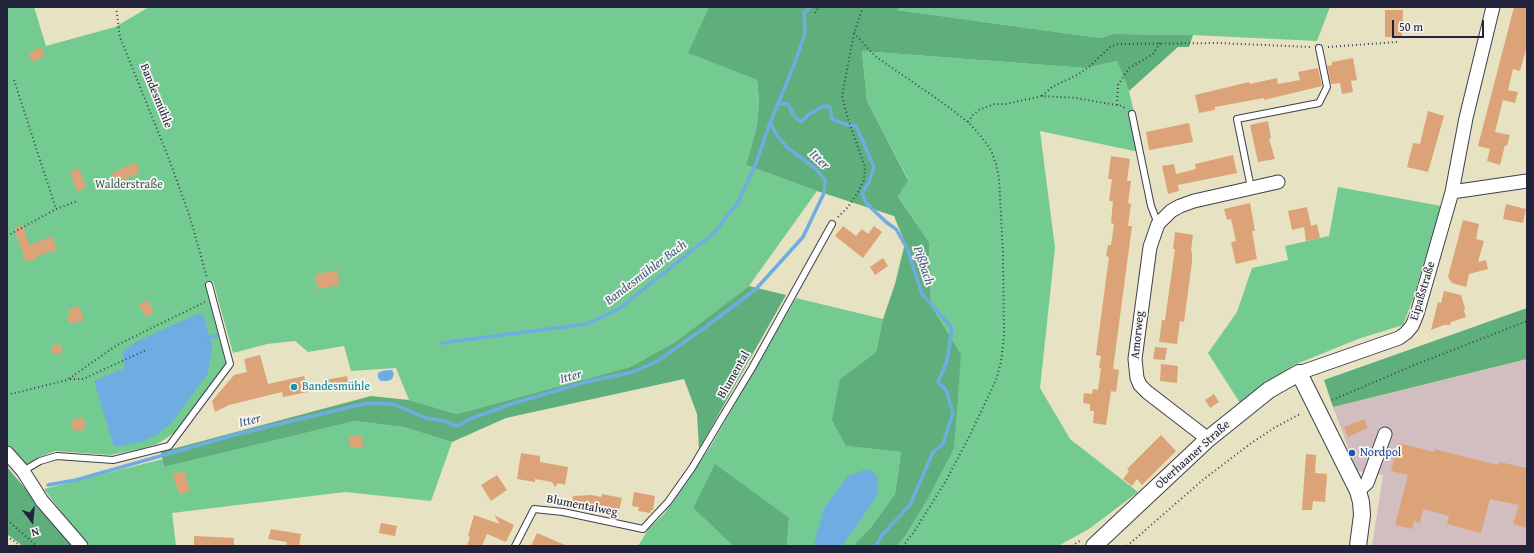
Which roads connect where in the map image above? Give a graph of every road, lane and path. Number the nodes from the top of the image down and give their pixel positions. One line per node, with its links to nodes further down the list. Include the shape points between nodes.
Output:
1 (116, 7): 23 (path, Bandesmühle, via 120,37 170,159)
2 (819, 7): 5 (path)
3 (863, 7): 6 (path)
4 (1493, 7): 17 (street, Eipaßstraße, via 1466,118)
5 (815, 13)
6 (854, 33): 13 (path, via 875,56); 20 (path, via 842,96 865,168 864,180 848,207)
7 (1397, 42): 9 (path)
8 (1160, 43): 9 (path, via 1241,43); 11 (path, via 1127,42 1110,47 1079,74 1052,87); 11 (path, via 1153,54 1129,68 1118,85 1117,106 1076,98)
9 (1319, 48): 16 (lane, via 1326,87 1319,103 1237,119)
10 (14, 80): 19 (path)
11 (1042, 96): 13 (path, via 989,106 979,110)
12 (1132, 114): 21 (lane, via 1151,206)
13 (968, 122): 44 (path, via 991,150 999,178 1004,336 1001,362 996,380 970,435 943,485)
14 (1527, 181): 17 (street)
15 (1278, 182): 16 (street, Amorweg)
16 (1251, 188): 21 (street, Amorweg, via 1180,206 1170,211)
17 (1452, 192): 27 (street, Eipaßstraße, via 1412,326 1399,338)
18 (77, 201): 19 (path)
19 (56, 209): 22 (path)
20 (832, 224): 38 (lane, Blumental, via 752,368 692,468 668,502)
21 (1158, 224): 33 (street, Amorweg, via 1150,247 1142,302 1135,359 1137,378 1147,392)
22 (7, 236)
23 (209, 285): 24 (lane)
24 (213, 298): 28 (path, via 117,345); 35 (lane, via 230,364 169,446 114,460 57,456 40,460)
25 (1527, 321): 30 (path)
26 (146, 350): 28 (path, via 83,379)
27 (1299, 373): 33 (street, Oberhaaner Straße, via 1268,390); 36 (street)
28 (68, 379): 29 (path)
29 (7, 395)
30 (1332, 400)
31 (1300, 414): 46 (path, via 1250,444 1204,479)
32 (1386, 434): 36 (street, via 1367,483)
33 (1208, 439): 45 (street, Oberhaaner Straße)
34 (7, 453): 35 (street)
35 (23, 471): 42 (street, via 42,501)
36 (1358, 491): 47 (street, via 1362,515)
37 (7, 520): 41 (path)
38 (642, 529): 43 (lane, Blumentalweg, via 563,512 534,509)
39 (7, 536): 40 (path)
40 (21, 546)
41 (37, 546)
42 (80, 546)
43 (515, 546)
44 (903, 546)
45 (1094, 546)
46 (1128, 546)
47 (1358, 546)

